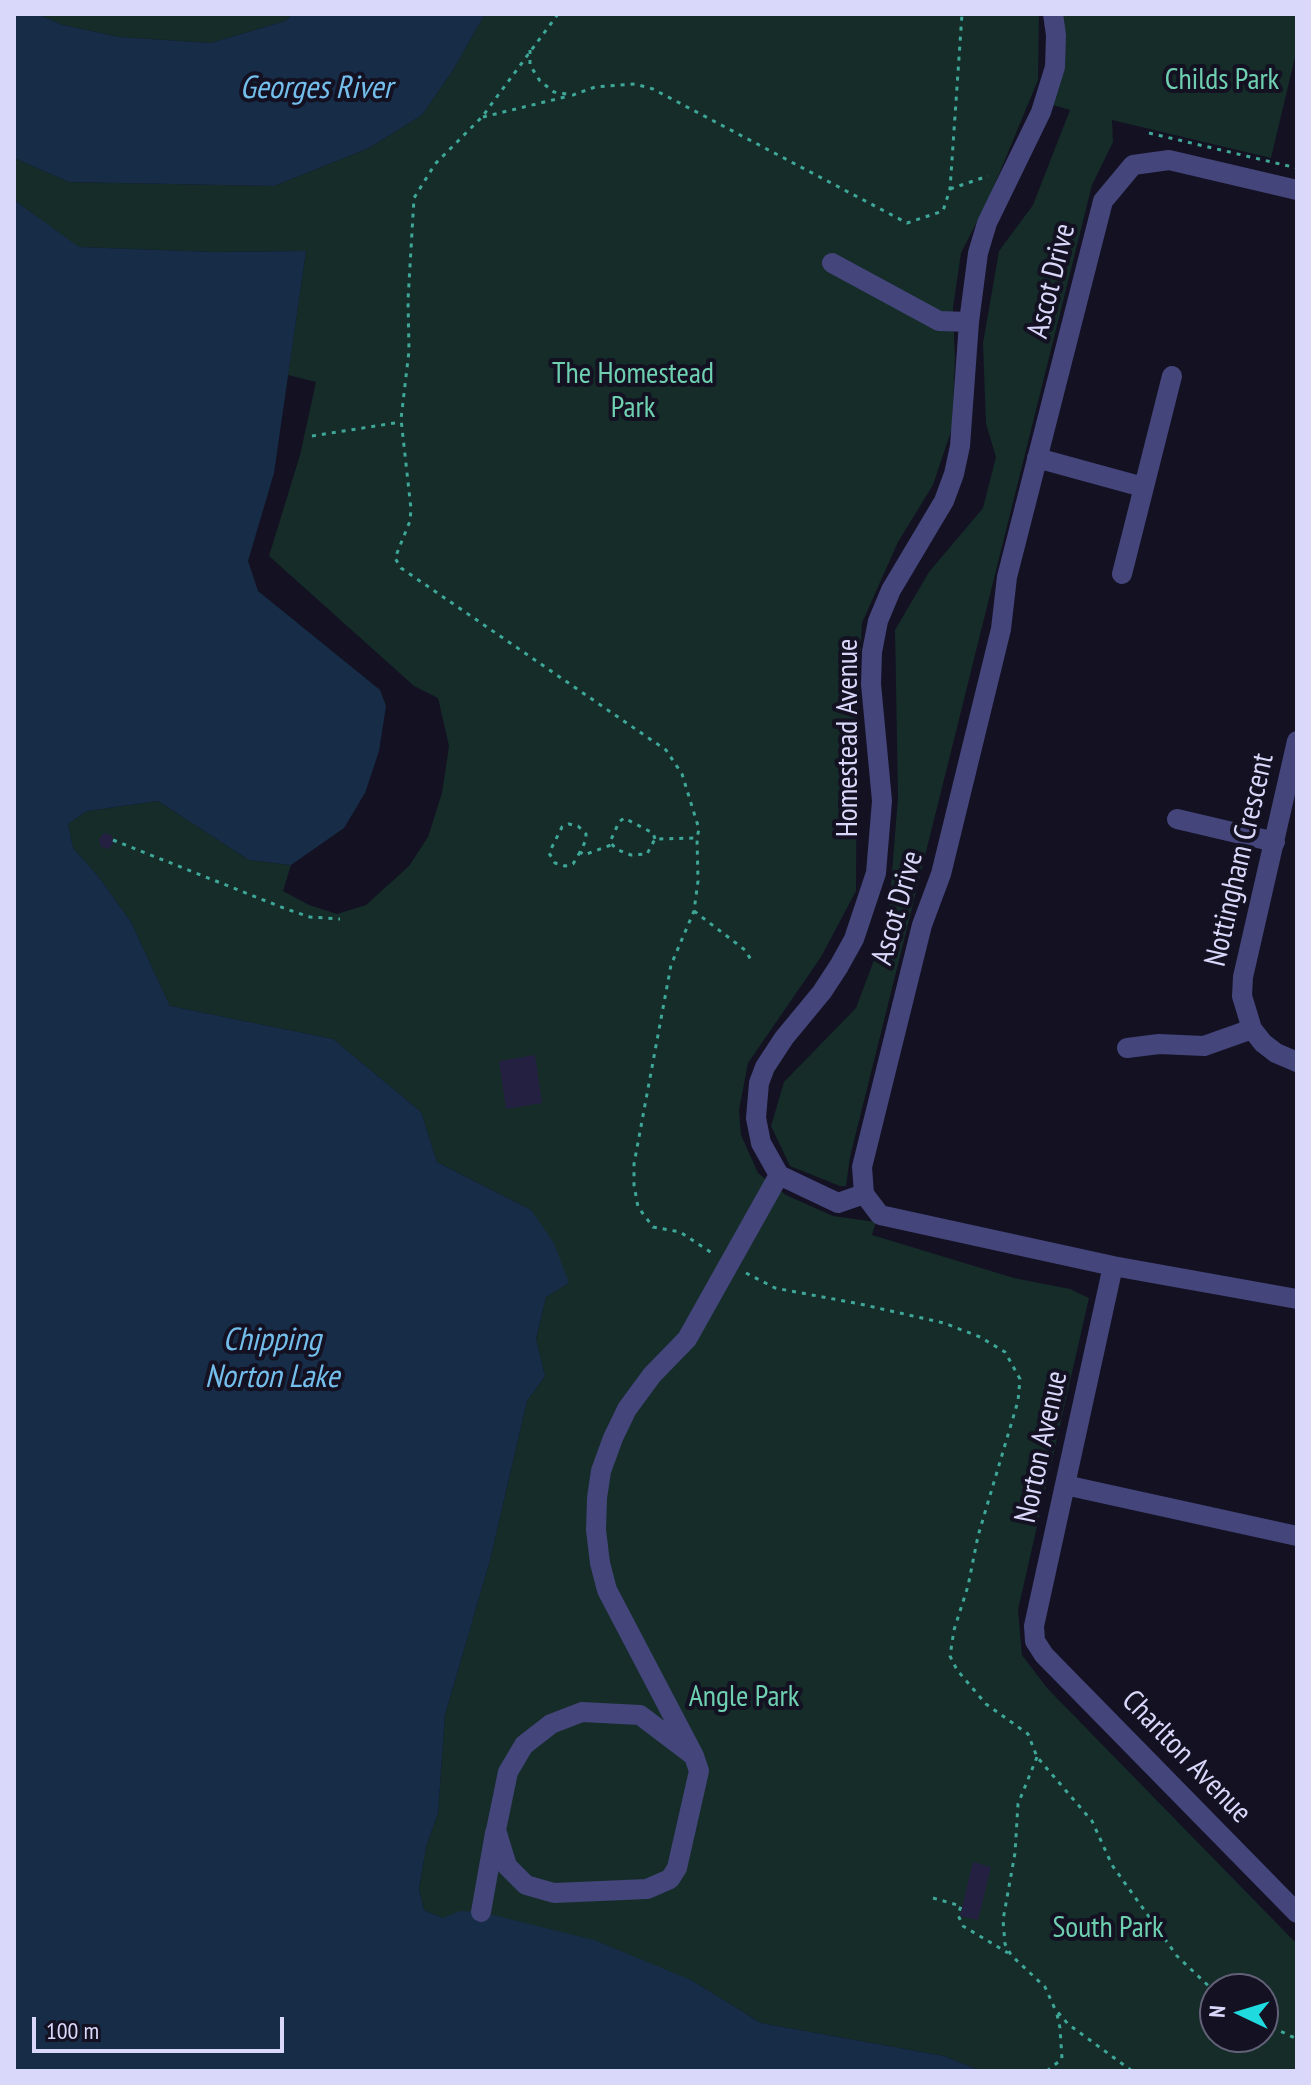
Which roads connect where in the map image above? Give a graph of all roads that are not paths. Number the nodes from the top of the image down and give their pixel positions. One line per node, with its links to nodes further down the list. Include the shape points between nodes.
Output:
1 (1053, 14): 4 (street, Homestead Avenue, via 1055,67 1041,112 987,223 973,276)
2 (1297, 190): 6 (street, Ascot Drive, via 1169,160 1133,165 1103,201)
3 (832, 263): 4 (street, via 939,321)
4 (969, 322): 15 (street, Homestead Avenue, via 954,474 944,501 891,590 872,652 882,801 876,873 839,966 784,1038 759,1083 756,1118 761,1143)
5 (1172, 376): 7 (street)
6 (1037, 458): 7 (street); 16 (street, Ascot Drive, via 1007,577 998,644 862,1167)
7 (1143, 487): 8 (street)
8 (1122, 574)
9 (1297, 741): 11 (street, Nottingham Crescent)
10 (1177, 819): 11 (street)
11 (1275, 842): 12 (street, Nottingham Crescent, via 1243,977 1242,996)
12 (1252, 1029): 13 (street, via 1204,1046); 14 (street, via 1270,1048)
13 (1127, 1048)
14 (1297, 1062)
15 (779, 1175): 16 (street, via 838,1203); 22 (street, via 687,1339 627,1409 601,1471 596,1530 607,1590)
16 (864, 1194): 17 (street, via 880,1215)
17 (1113, 1266): 18 (street); 19 (street, Norton Avenue)
18 (1297, 1299)
19 (1065, 1485): 20 (street); 21 (street, Norton Avenue)
20 (1297, 1536)
21 (1035, 1641): 27 (street, Charlton Avenue)
22 (661, 1693): 23 (street, via 654,1709); 24 (street)
23 (640, 1715): 24 (street); 25 (street, via 582,1712 551,1724 524,1745 508,1772)
24 (694, 1756): 25 (street, via 699,1782 677,1868 670,1879 647,1889 554,1893 526,1885 507,1866)
25 (496, 1830): 26 (street)
26 (481, 1912)
27 (1297, 1913)

